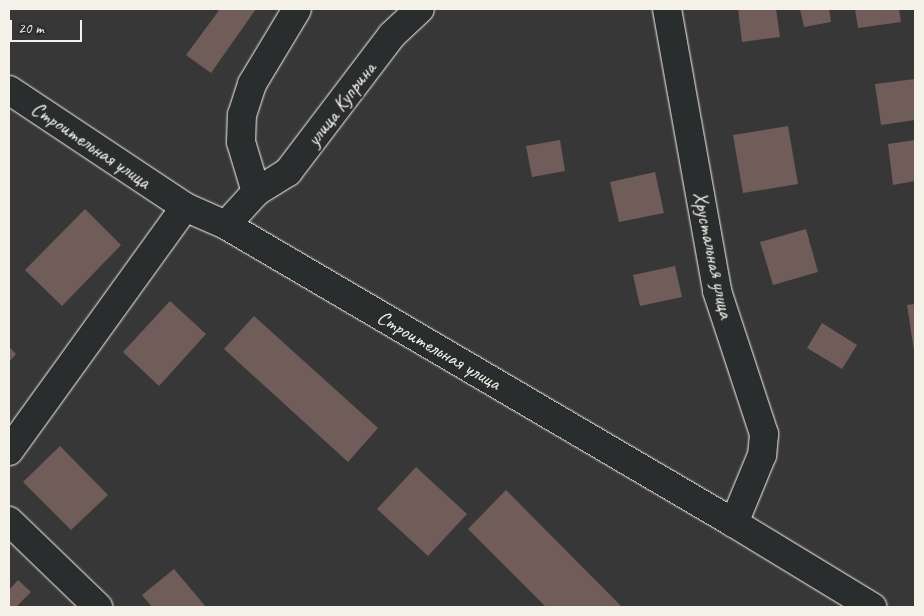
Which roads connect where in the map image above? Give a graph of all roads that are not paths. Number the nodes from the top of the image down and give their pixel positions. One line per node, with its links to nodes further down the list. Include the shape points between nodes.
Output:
1 (298, 9): 5 (street, via 252,84 242,115 241,142)
2 (420, 9): 5 (street, улица Куприна, via 392,35 288,172)
3 (667, 9): 10 (street, Хрустальная улица, via 717,291 764,434 762,455)
4 (9, 90): 6 (street, Строительная улица)
5 (256, 192): 7 (street, улица Куприна)
6 (185, 207): 7 (street, Строительная улица); 8 (street)
7 (226, 225): 10 (street, Строительная улица)
8 (9, 451)
9 (9, 522): 11 (street)
10 (734, 523): 12 (street, Строительная улица)
11 (98, 607)
12 (872, 607)

